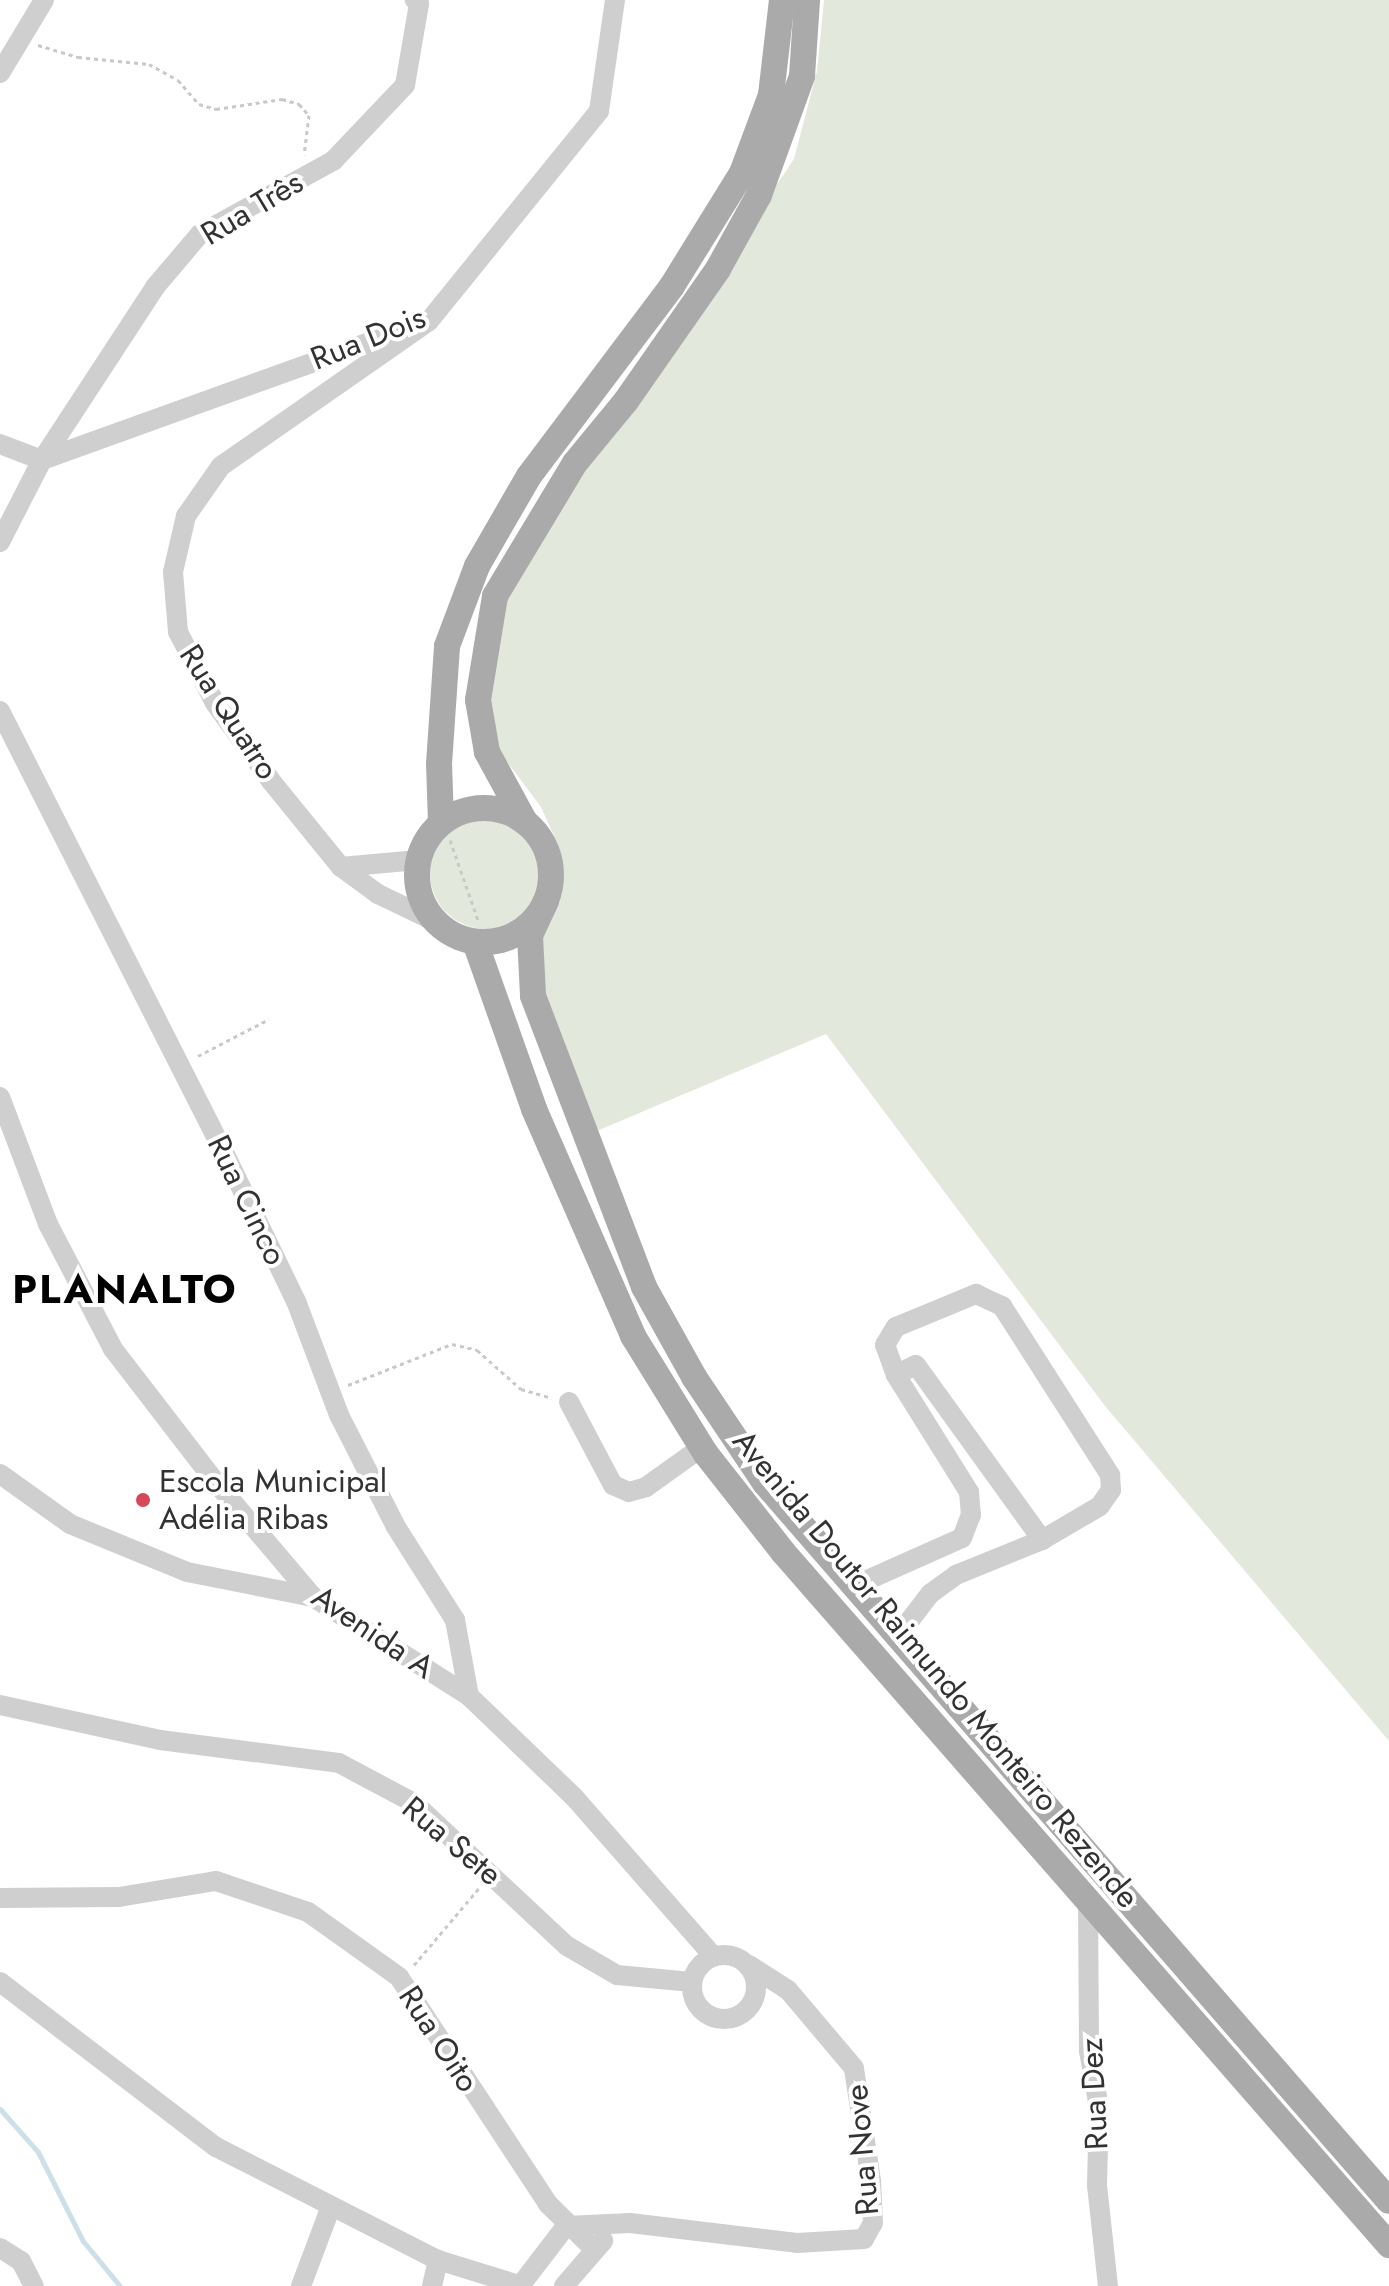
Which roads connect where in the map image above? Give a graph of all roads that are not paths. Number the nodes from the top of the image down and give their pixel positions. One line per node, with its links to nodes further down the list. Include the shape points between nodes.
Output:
1 (44, 0): 6 (street, via 15,40)
2 (415, 0): 9 (street, Rua Três, via 419,4 405,85 333,161 200,234 155,287)
3 (615, 0): 7 (street, Rua Dois, via 599,111)
4 (782, 0): 12 (main road, via 771,95 742,173 672,286 529,476 477,566 447,646 439,764)
5 (807, 0): 13 (main road, Avenida Doutor Raimundo Monteiro Rezende, via 802,76 759,195 718,269 626,401 575,463 495,596 478,700 487,752)
6 (0, 73)
7 (429, 321): 9 (street, Rua Dois); 15 (street, Rua Quatro, via 221,466 186,516 173,572 178,632 215,703)
8 (0, 444): 9 (street)
9 (42, 460): 10 (street)
10 (0, 542)
11 (0, 711): 28 (street, Rua Cinco, via 296,1301 331,1394 396,1527 455,1620)
12 (444, 821): 13 (main road, via 483,808); 14 (main road)
13 (525, 822): 16 (main road, Avenida Doutor Raimundo Monteiro Rezende, via 549,858)
14 (418, 860): 15 (street); 17 (main road, via 417,882)
15 (341, 867): 17 (street, Rua Quatro, via 378,894)
16 (546, 901): 18 (main road, via 522,931); 25 (main road, Avenida Doutor Raimundo Monteiro Rezende, via 530,936 533,996 644,1287 694,1377 765,1483)
17 (436, 922): 18 (main road)
18 (480, 942): 22 (main road, Avenida Doutor Raimundo Monteiro Rezende, via 534,1109 633,1336)
19 (0, 1097): 26 (street, Avenida A, via 48,1224 113,1349)
20 (896, 1375): 24 (street, via 910,1365 924,1369); 24 (street, via 885,1345 896,1327 976,1294 1002,1306 1110,1475 1111,1490 1100,1506); 25 (street, via 969,1492 971,1515 962,1538)
21 (569, 1402): 22 (street, via 613,1485 629,1492 646,1487)
22 (702, 1447): 31 (main road, Avenida Doutor Raimundo Monteiro Rezende, via 783,1552)
23 (0, 1474): 26 (street, via 70,1524 187,1572)
24 (1042, 1540): 27 (street, via 956,1575 930,1594)
25 (854, 1586): 27 (main road, Avenida Doutor Raimundo Monteiro Rezende)
26 (313, 1597): 28 (street, Avenida A)
27 (897, 1637): 36 (main road, Avenida Doutor Raimundo Monteiro Rezende)
28 (469, 1696): 32 (street, Avenida A, via 574,1797)
29 (0, 1705): 35 (street, Rua Sete, via 160,1740 339,1763 414,1803 567,1946 617,1975)
30 (0, 1898): 39 (street, Rua Oito, via 119,1897 216,1881 308,1912 401,1980)
31 (1088, 1902): 40 (main road, Avenida Doutor Raimundo Monteiro Rezende); 49 (street, Rua Dez, via 1089,2051 1099,2108 1097,2185)
32 (713, 1956): 33 (street, via 732,1955); 35 (street, via 699,1966)
33 (749, 1965): 35 (street, via 756,1995 734,2018 704,2011); 38 (street, Rua Nove, via 788,1990 854,2068 873,2223 864,2239 797,2243)
34 (0, 1982): 37 (street, via 216,2147)
35 (692, 1982)
36 (1389, 2201)
37 (330, 2209): 43 (street); 45 (street)
38 (630, 2223): 39 (street, Rua Nove); 41 (street)
39 (566, 2226): 41 (street, Rua Oito); 47 (street)
40 (1389, 2245)
41 (592, 2247): 48 (street)
42 (0, 2248): 44 (street, via 21,2261)
43 (438, 2260): 46 (street); 47 (street)
44 (34, 2286)
45 (301, 2286)
46 (432, 2286)
47 (521, 2286)
48 (564, 2286)
49 (1108, 2286)

